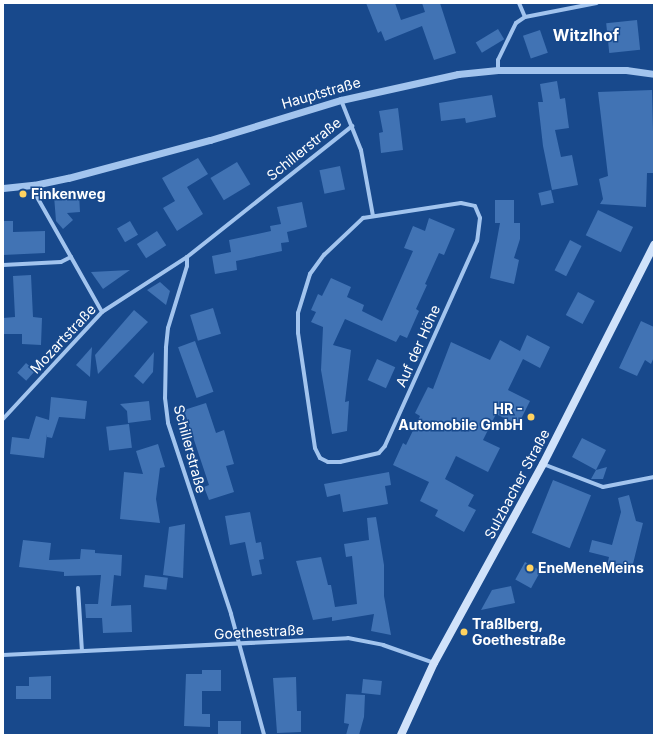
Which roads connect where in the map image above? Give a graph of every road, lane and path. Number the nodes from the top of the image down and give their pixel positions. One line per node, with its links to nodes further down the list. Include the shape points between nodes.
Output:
1 (519, 3): 3 (street)
2 (597, 3): 3 (street)
3 (525, 17): 4 (street, via 516,23 506,39 498,60)
4 (498, 70): 5 (street, Hauptstraße, via 626,70); 6 (street, Hauptstraße, via 458,74)
5 (654, 74)
6 (341, 100): 7 (street, Schillerstraße); 8 (street, Hauptstraße, via 203,142)
7 (352, 126): 10 (street, via 361,150); 13 (street, Schillerstraße)
8 (34, 186): 9 (street, Hauptstraße); 12 (street, via 36,197)
9 (3, 188)
10 (373, 216): 10 (street, Auf der Höhe, via 363,218 324,255 310,274 298,313 298,333 315,448 320,458 328,462 370,456 379,453 385,446 474,248 480,229 476,206 469,203)
11 (654, 245): 17 (main road, Sulzbacher Straße)
12 (71, 257): 14 (street, via 61,262); 15 (street)
13 (187, 257): 15 (street, Mozartstraße); 20 (street, Schillerstraße, via 187,266 168,328 165,398 168,423 231,614)
14 (3, 265)
15 (102, 312): 16 (street, Mozartstraße)
16 (3, 419)
17 (543, 464): 18 (street, via 603,487); 23 (main road, Sulzbacher Straße)
18 (654, 477)
19 (78, 588): 21 (street)
20 (238, 644): 21 (street, Goethestraße); 23 (street, Goethestraße, via 348,638 383,645); 24 (street, Schillerstraße)
21 (82, 651): 22 (street, Goethestraße)
22 (3, 655)
23 (434, 663): 25 (main road, Sulzbacher Straße)
24 (264, 735)
25 (401, 735)

